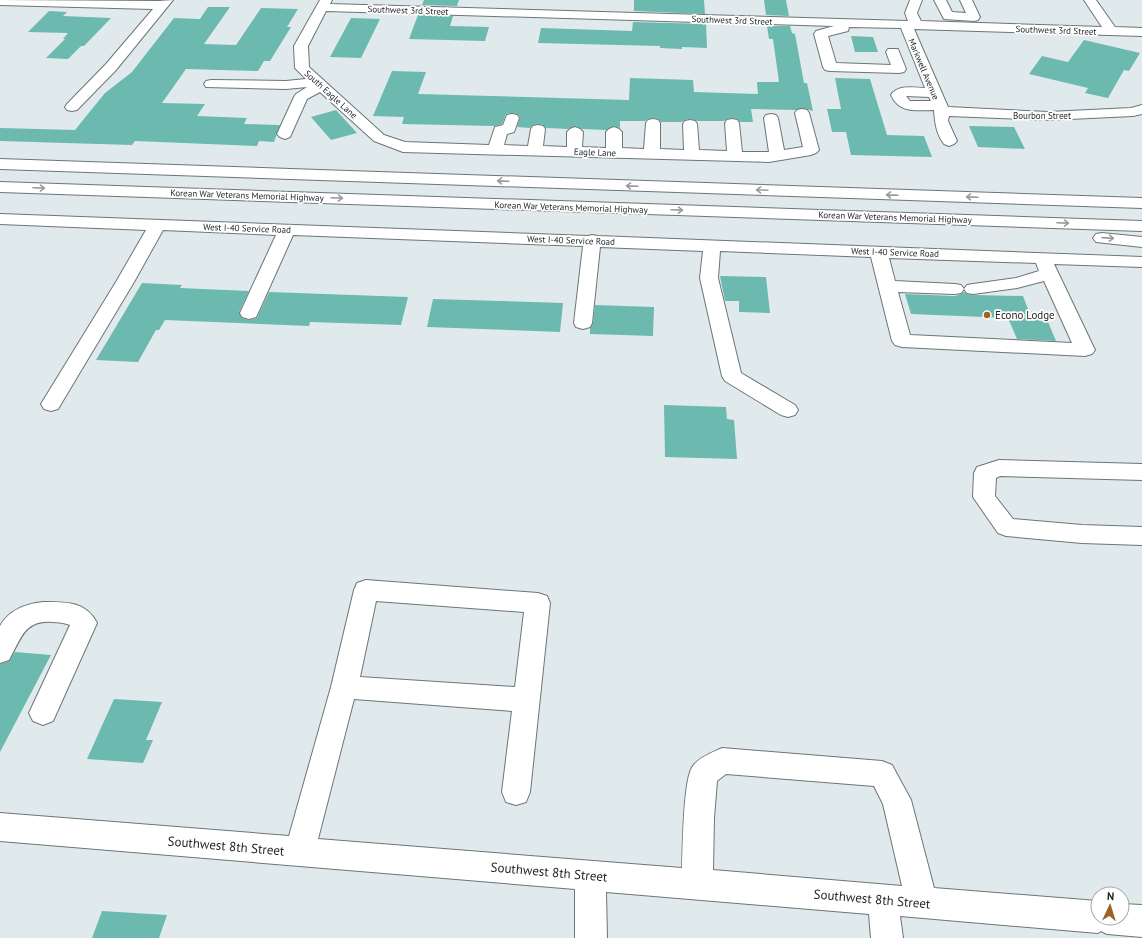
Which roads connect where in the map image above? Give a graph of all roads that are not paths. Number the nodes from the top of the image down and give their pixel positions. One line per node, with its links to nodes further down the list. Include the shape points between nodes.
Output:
1 (476, 0): 12 (main road)
2 (916, 0): 16 (main road, Markwell Avenue, via 911,13)
3 (940, 0): 14 (main road, via 948,16)
4 (966, 0): 14 (main road, via 974,17)
5 (1090, 0): 13 (main road)
6 (0, 1): 7 (main road)
7 (22, 1): 8 (main road)
8 (82, 1): 9 (main road)
9 (107, 2): 10 (main road)
10 (165, 2): 25 (main road, via 111,67)
11 (324, 4): 12 (main road, Southwest 3rd Street); 23 (main road, South Eagle Lane, via 302,46 302,68)
12 (472, 12): 15 (main road, Southwest 3rd Street)
13 (1103, 19): 17 (main road, via 1009,16 1007,20); 18 (main road)
14 (964, 22): 16 (main road, Southwest 3rd Street); 17 (main road, Southwest 3rd Street)
15 (842, 25): 16 (main road, Southwest 3rd Street); 20 (main road, via 876,32); 20 (main road, via 821,34 830,67 899,69)
16 (912, 26): 21 (main road, Markwell Avenue)
17 (1012, 29): 18 (main road, Southwest 3rd Street)
18 (1112, 32): 19 (main road, Southwest 3rd Street)
19 (1142, 32)
20 (888, 43): 21 (main road, via 903,55)
21 (918, 56): 24 (main road, Markwell Avenue)
22 (211, 84): 23 (main road)
23 (319, 84): 37 (main road, via 301,97); 38 (main road, South Eagle Lane)
24 (931, 87): 27 (main road, Markwell Avenue); 27 (main road, Bourbon Street, via 901,92 898,95 907,105)
25 (72, 107)
26 (1142, 108): 27 (main road, Bourbon Street, via 1133,112 1048,116)
27 (940, 109): 40 (main road, Markwell Avenue, via 941,121)
28 (802, 113): 48 (main road, Eagle Lane, via 812,150)
29 (512, 118): 41 (main road, via 509,129 500,130)
30 (771, 118): 48 (main road)
31 (653, 123): 45 (main road)
32 (732, 123): 47 (main road)
33 (690, 124): 46 (main road)
34 (538, 130): 42 (main road)
35 (575, 132): 43 (main road)
36 (614, 132): 44 (main road)
37 (285, 134)
38 (377, 136): 39 (main road); 41 (main road, Eagle Lane, via 402,146)
39 (355, 140)
40 (949, 141)
41 (496, 149): 42 (main road, Eagle Lane)
42 (535, 150): 43 (main road, Eagle Lane)
43 (574, 152): 44 (main road, Eagle Lane)
44 (614, 153): 45 (main road, Eagle Lane)
45 (652, 154): 46 (main road, Eagle Lane)
46 (692, 155): 47 (main road, Eagle Lane)
47 (735, 156): 48 (main road, Eagle Lane)
48 (777, 156)
49 (0, 164): 52 (main road, one-way to 49)
50 (0, 187): 54 (main road, Korean War Veterans Memorial Highway, one-way to 54)
51 (1142, 192): 52 (main road)
52 (1011, 199): 53 (main road)
53 (1142, 203)
54 (926, 218): 57 (main road, Korean War Veterans Memorial Highway, one-way to 57); 60 (main road, one-way to 60)
55 (0, 219): 56 (main road, West I-40 Service Road)
56 (157, 225): 58 (main road, West I-40 Service Road); 70 (main road, via 126,282)
57 (1142, 226)
58 (287, 230): 59 (main road, West I-40 Service Road); 68 (main road)
59 (592, 240): 61 (main road, West I-40 Service Road); 69 (main road)
60 (1142, 242)
61 (712, 245): 62 (main road, West I-40 Service Road); 71 (main road, via 709,278 732,376)
62 (878, 251): 64 (main road, West I-40 Service Road); 65 (main road)
63 (1142, 262): 64 (main road, West I-40 Service Road)
64 (1046, 266): 65 (main road, via 1085,350 902,341); 67 (main road, via 1017,283)
65 (887, 286): 66 (main road)
66 (955, 289)
67 (973, 289)
68 (249, 314)
69 (584, 323)
70 (51, 404)
71 (788, 410)
72 (1142, 472): 73 (main road, via 999,468 985,473 984,497 1006,527)
73 (1142, 536)
74 (0, 652): 77 (main road, via 15,624 38,611 76,614 84,623)
75 (344, 687): 76 (main road); 76 (main road, via 366,590 538,603); 80 (main road)
76 (527, 700): 78 (main road)
77 (44, 713)
78 (516, 792)
79 (5, 832): 80 (main road, Southwest 8th Street)
80 (300, 852): 81 (main road, Southwest 8th Street)
81 (590, 876): 82 (main road, Southwest 8th Street); 86 (main road)
82 (697, 884): 83 (main road, Southwest 8th Street); 84 (main road, via 703,774 722,761 729,761 882,774 897,800)
83 (883, 900): 84 (main road, Southwest 8th Street); 87 (main road)
84 (922, 903): 85 (main road, Southwest 8th Street)
85 (1090, 920)
86 (591, 938)
87 (887, 938)

